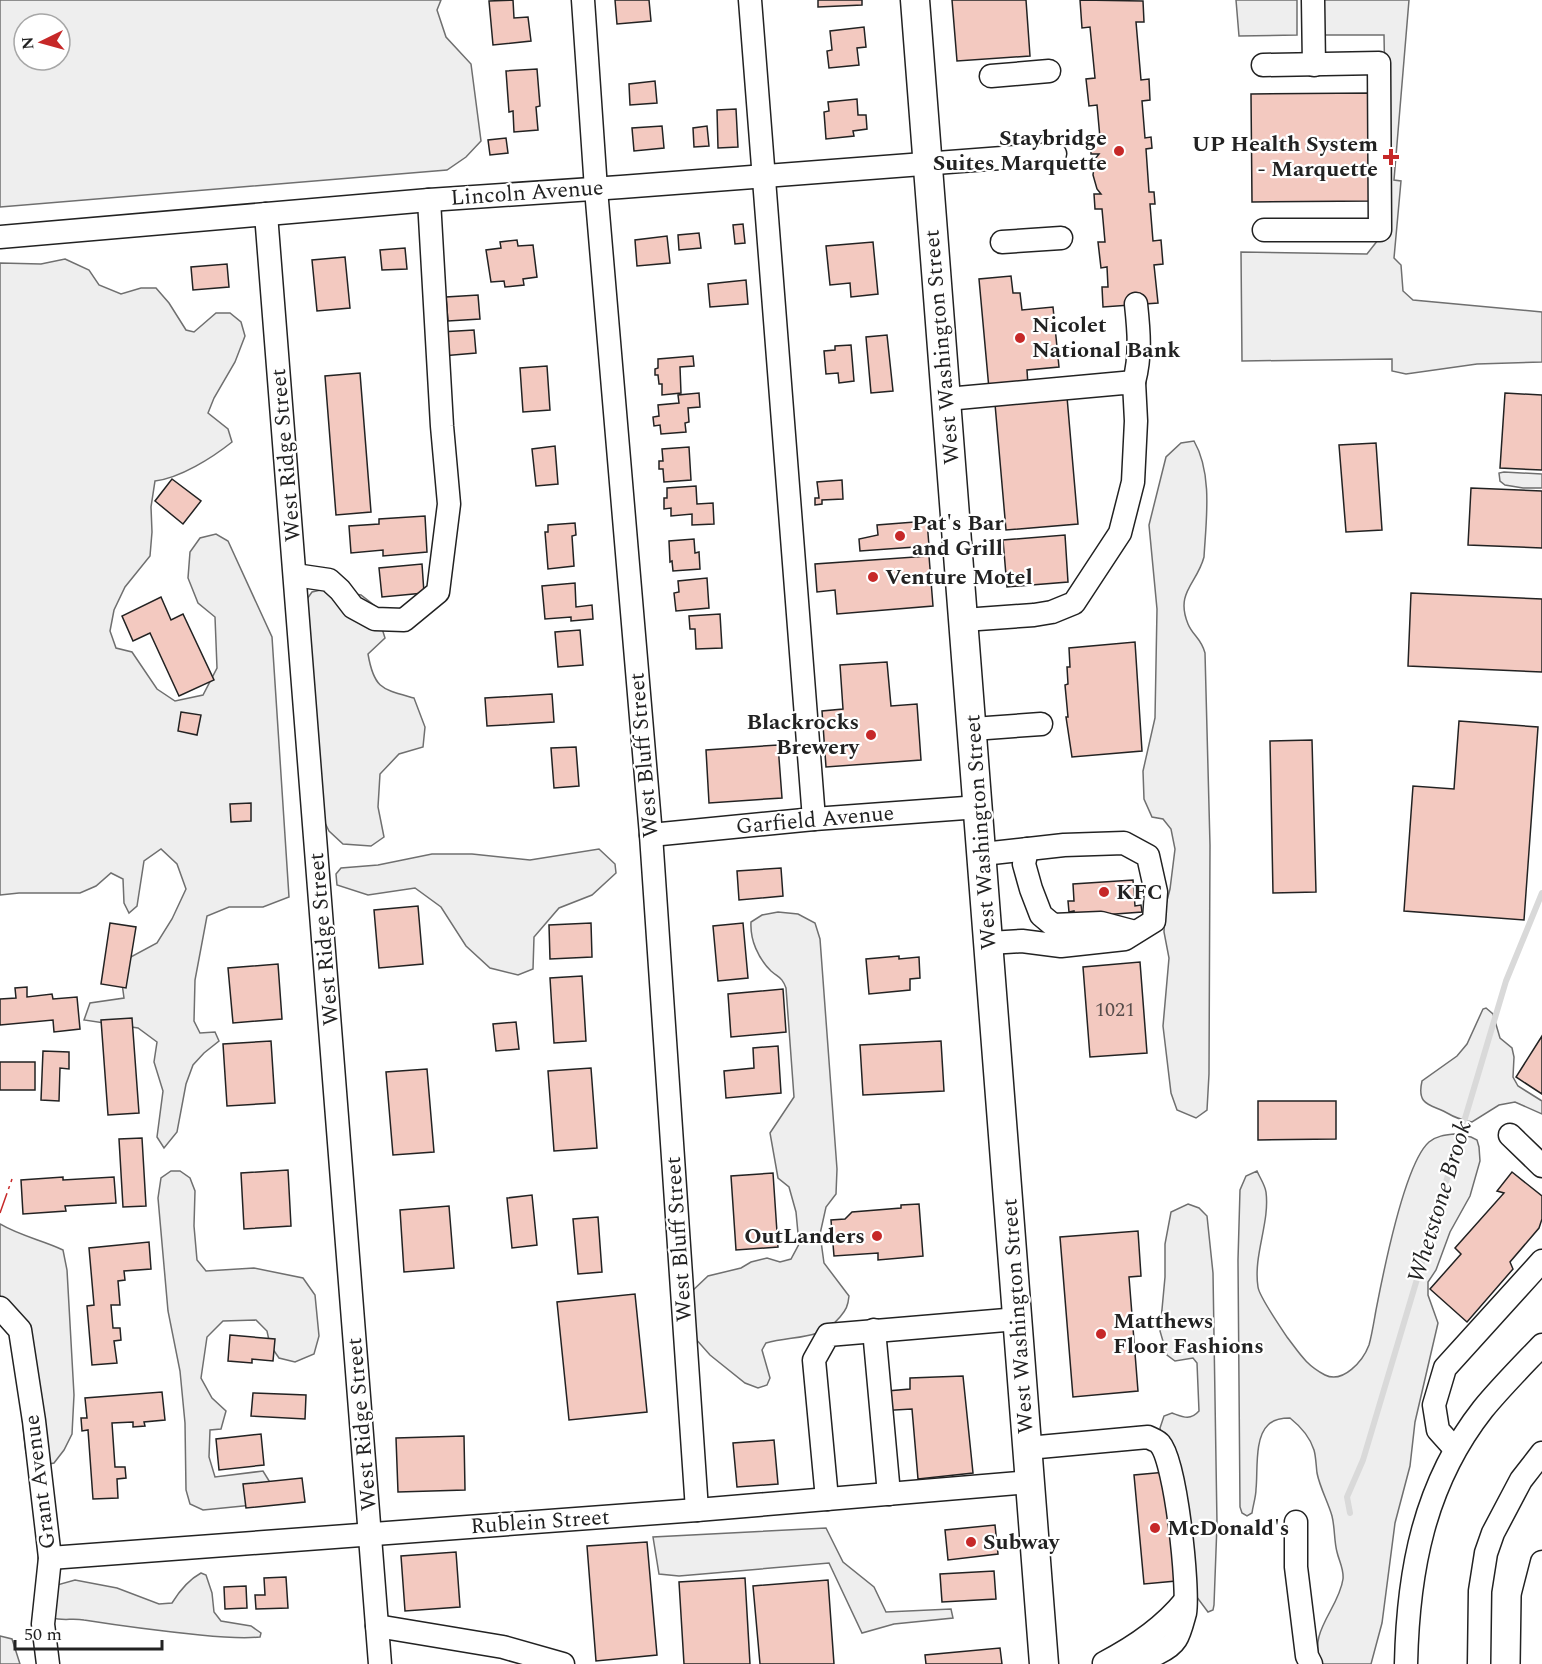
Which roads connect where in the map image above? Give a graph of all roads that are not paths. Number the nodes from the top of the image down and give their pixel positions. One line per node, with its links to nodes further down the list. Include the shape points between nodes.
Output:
1 (583, 0): 12 (street, West Bluff Street)
2 (750, 0): 11 (street)
3 (915, 0): 10 (main road, West Washington Street)
4 (1313, 0): 6 (street)
5 (1263, 65): 6 (street)
6 (1314, 65): 15 (street, via 1379,63 1380,230)
7 (1049, 71): 8 (street)
8 (991, 75)
9 (1055, 154): 10 (street, Lincoln Avenue)
10 (927, 163): 11 (street, Lincoln Avenue); 21 (main road, West Washington Street)
11 (763, 177): 12 (street, Lincoln Avenue); 27 (street)
12 (596, 189): 13 (street, Lincoln Avenue); 28 (street, West Bluff Street)
13 (429, 200): 14 (street, Lincoln Avenue); 22 (street, via 448,504 438,592 404,620 375,619 353,606 329,580)
14 (266, 214): 16 (street, Lincoln Avenue); 22 (street, West Ridge Street)
15 (1264, 230)
16 (0, 237)
17 (1061, 238): 18 (street)
18 (1002, 242)
19 (1136, 304): 20 (street, via 1140,352)
20 (1134, 382): 21 (street); 23 (street, via 1133,482 1120,533 1074,603 1034,615)
21 (946, 399): 23 (main road, West Washington Street)
22 (295, 574): 48 (street, West Ridge Street)
23 (964, 620): 25 (main road, West Washington Street)
24 (1041, 724): 25 (street)
25 (973, 729): 26 (main road, West Washington Street)
26 (979, 807): 27 (street, Garfield Avenue); 30 (main road, West Washington Street)
27 (814, 819): 28 (street, Garfield Avenue)
28 (651, 835): 46 (street, West Bluff Street)
29 (1027, 849): 30 (street); 31 (street, via 1024,864 1031,889 1041,915 1053,925 1101,923); 31 (street, via 1124,843 1148,856 1156,892 1154,921)
30 (982, 855): 32 (main road, West Washington Street)
31 (1135, 933): 32 (street, via 1125,939 1061,946 1022,941)
32 (989, 943): 37 (main road, West Washington Street)
33 (1510, 1135): 34 (street)
34 (1542, 1166)
35 (1542, 1261): 41 (street, via 1445,1368 1434,1405 1438,1430)
36 (0, 1308): 49 (street, Grant Avenue, via 20,1330)
37 (1018, 1319): 38 (street); 40 (main road, West Washington Street)
38 (874, 1330): 44 (street); 45 (street, via 828,1335 814,1360)
39 (1542, 1345): 41 (street, via 1483,1408)
40 (1028, 1448): 43 (main road, West Washington Street); 51 (street, via 1148,1437 1160,1443 1169,1462 1175,1496)
41 (1455, 1449): 60 (street, via 1424,1524 1410,1596)
42 (1542, 1452): 61 (street, via 1521,1480 1486,1553 1480,1592)
43 (1030, 1482): 44 (street, Rublein Street); 56 (main road, West Washington Street)
44 (889, 1494): 45 (street, Rublein Street)
45 (827, 1499): 46 (street, Rublein Street)
46 (698, 1510): 48 (street, Rublein Street)
47 (1296, 1522): 59 (street, via 1296,1567)
48 (371, 1535): 49 (street, Rublein Street); 52 (street, West Ridge Street)
49 (50, 1558): 53 (street, Grant Avenue, via 44,1624)
50 (1542, 1562): 62 (street, via 1533,1597)
51 (1185, 1601): 57 (street, via 1159,1628); 58 (street, via 1176,1640 1154,1656)
52 (377, 1626): 54 (street, West Ridge Street); 55 (street, via 503,1647)
53 (48, 1664)
54 (380, 1664)
55 (563, 1664)
56 (1044, 1664)
57 (1103, 1664)
58 (1127, 1664)
59 (1311, 1664)
60 (1406, 1664)
61 (1479, 1664)
62 (1532, 1664)

